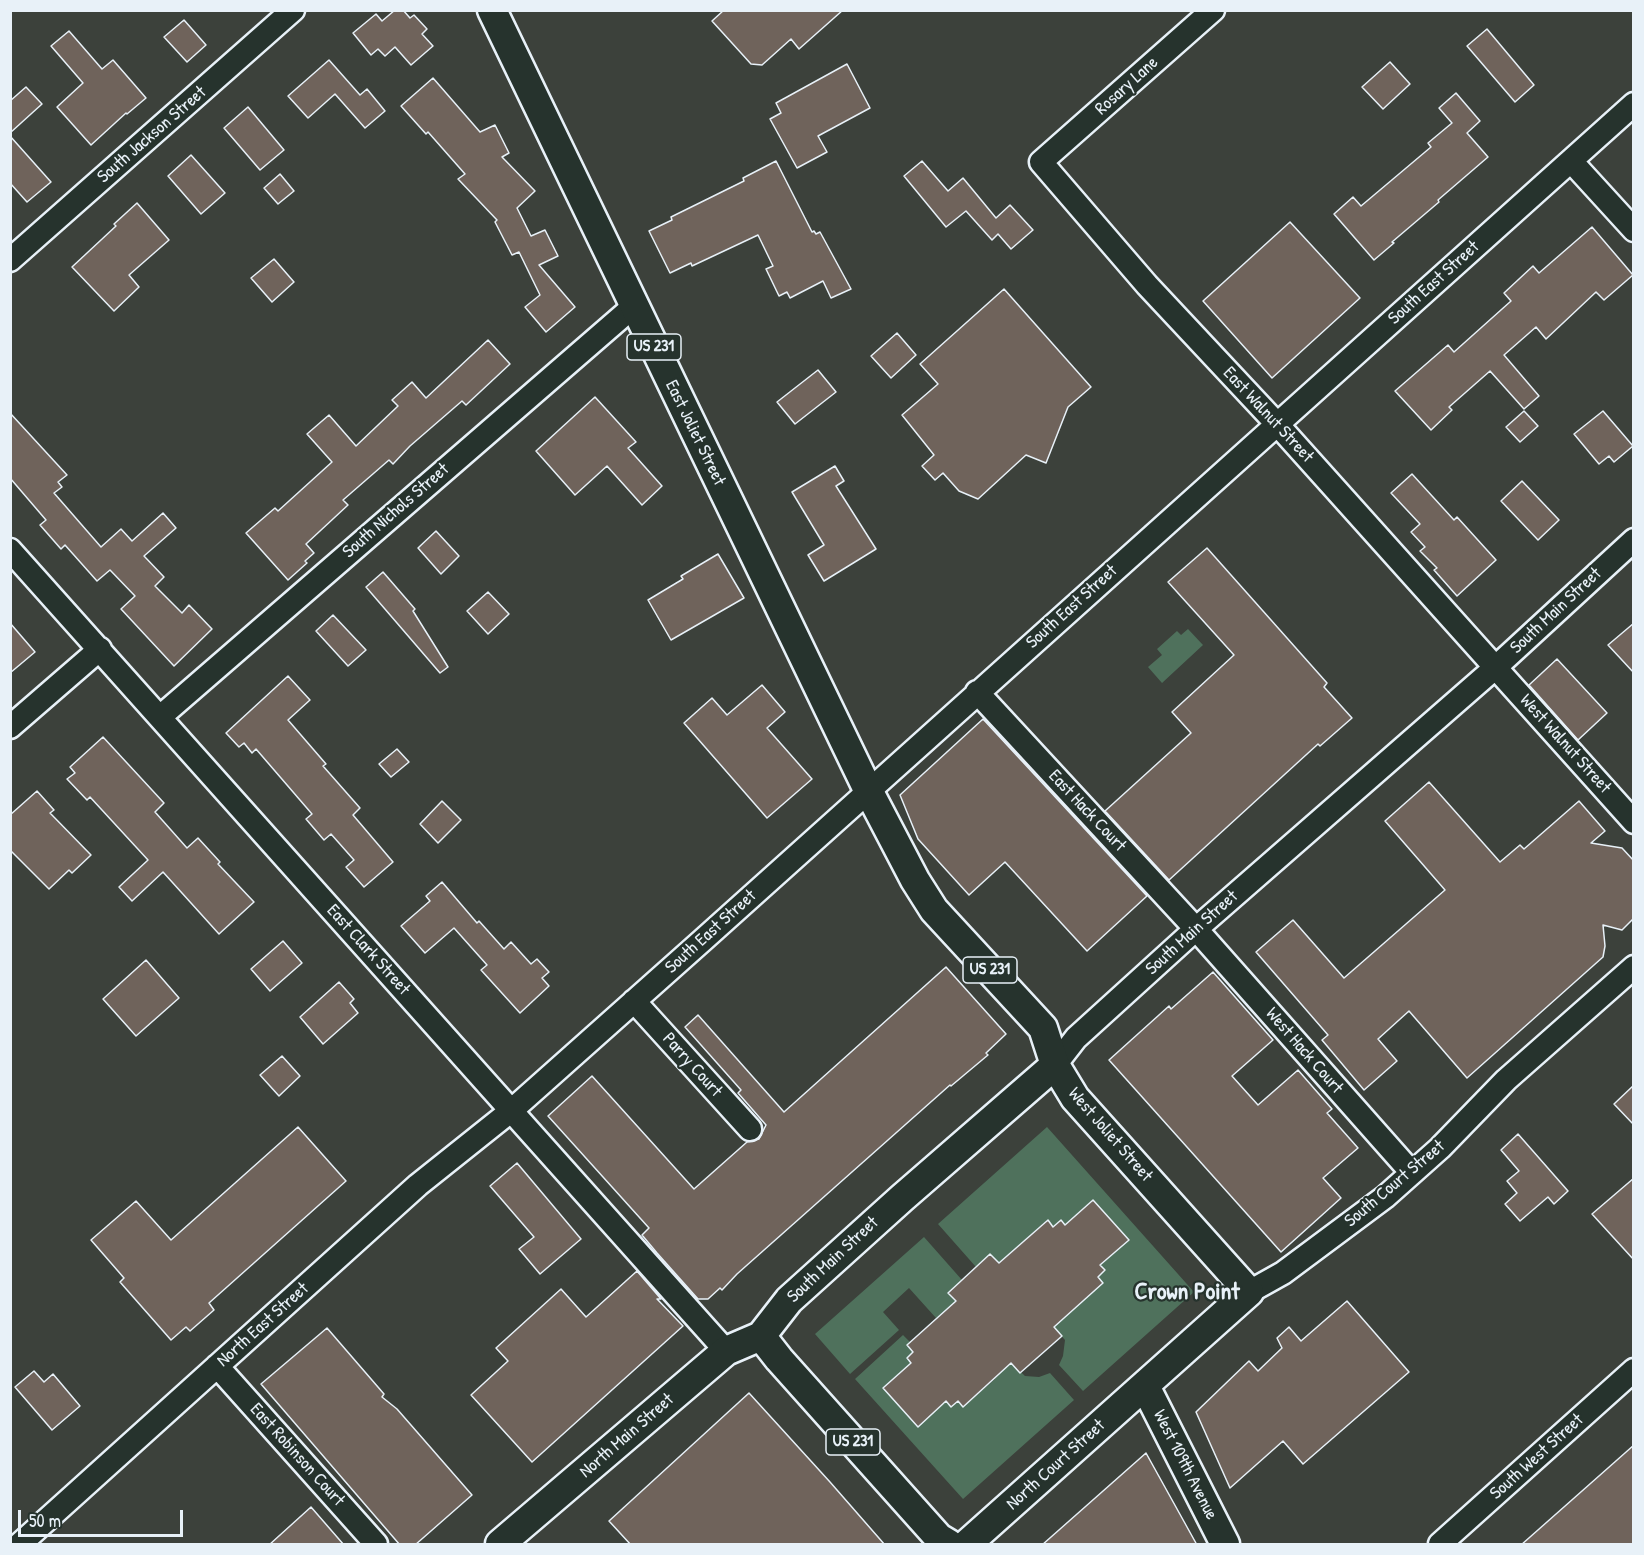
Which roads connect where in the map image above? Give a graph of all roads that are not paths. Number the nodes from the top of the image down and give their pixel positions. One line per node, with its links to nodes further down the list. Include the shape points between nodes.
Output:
1 (293, 10): 8 (street, South Jackson Street)
2 (492, 10): 9 (main road, East Joliet Street / US 231)
3 (1213, 10): 6 (street, Rosary Lane)
4 (1634, 104): 5 (street, South East Street)
5 (1570, 161): 7 (street); 10 (street, South East Street)
6 (1041, 162): 10 (street, East Walnut Street, via 1147,285)
7 (1634, 230)
8 (10, 260)
9 (634, 306): 16 (street, South Nichols Street); 18 (main road, East Joliet Street / US 231)
10 (1277, 424): 14 (street, East Walnut Street); 15 (street, South East Street)
11 (1634, 540): 14 (street, South Main Street)
12 (10, 550): 13 (street, East Clark Street)
13 (100, 649): 16 (street, East Clark Street); 17 (street)
14 (1496, 667): 19 (street, West Walnut Street); 20 (street, South Main Street)
15 (977, 692): 18 (street, South East Street); 20 (street, East Hack Court)
16 (160, 717): 24 (street, East Clark Street)
17 (10, 727)
18 (868, 790): 22 (street, South East Street); 23 (main road, West Joliet Street / US 231, via 934,910 1043,1028)
19 (1634, 822)
20 (1196, 929): 23 (street, South Main Street, via 1076,1038); 26 (street, West Hack Court)
21 (1634, 967): 26 (street, South Court Street, via 1506,1080)
22 (634, 1001): 24 (street, South East Street); 25 (street, Parry Court)
23 (1055, 1065): 27 (main road, West Joliet Street / US 231, via 1075,1098); 28 (main road, South Main Street, via 796,1293)
24 (512, 1110): 29 (street, East Clark Street); 30 (street, North East Street, via 418,1185)
25 (750, 1129)
26 (1412, 1173): 27 (street, South Court Street, via 1282,1273)
27 (1249, 1292): 32 (main road, South Court Street)
28 (760, 1336): 29 (main road, North Main Street); 36 (main road, US 231)
29 (726, 1351): 35 (main road, North Main Street)
30 (217, 1366): 33 (street, North East Street); 34 (street, East Robinson Court)
31 (1634, 1370): 39 (street, South West Street)
32 (1145, 1386): 37 (main road, North Court Street); 38 (main road, West 109th Avenue)
33 (20, 1545)
34 (376, 1545)
35 (500, 1545)
36 (949, 1545)
37 (967, 1545)
38 (1225, 1545)
39 (1440, 1545)

